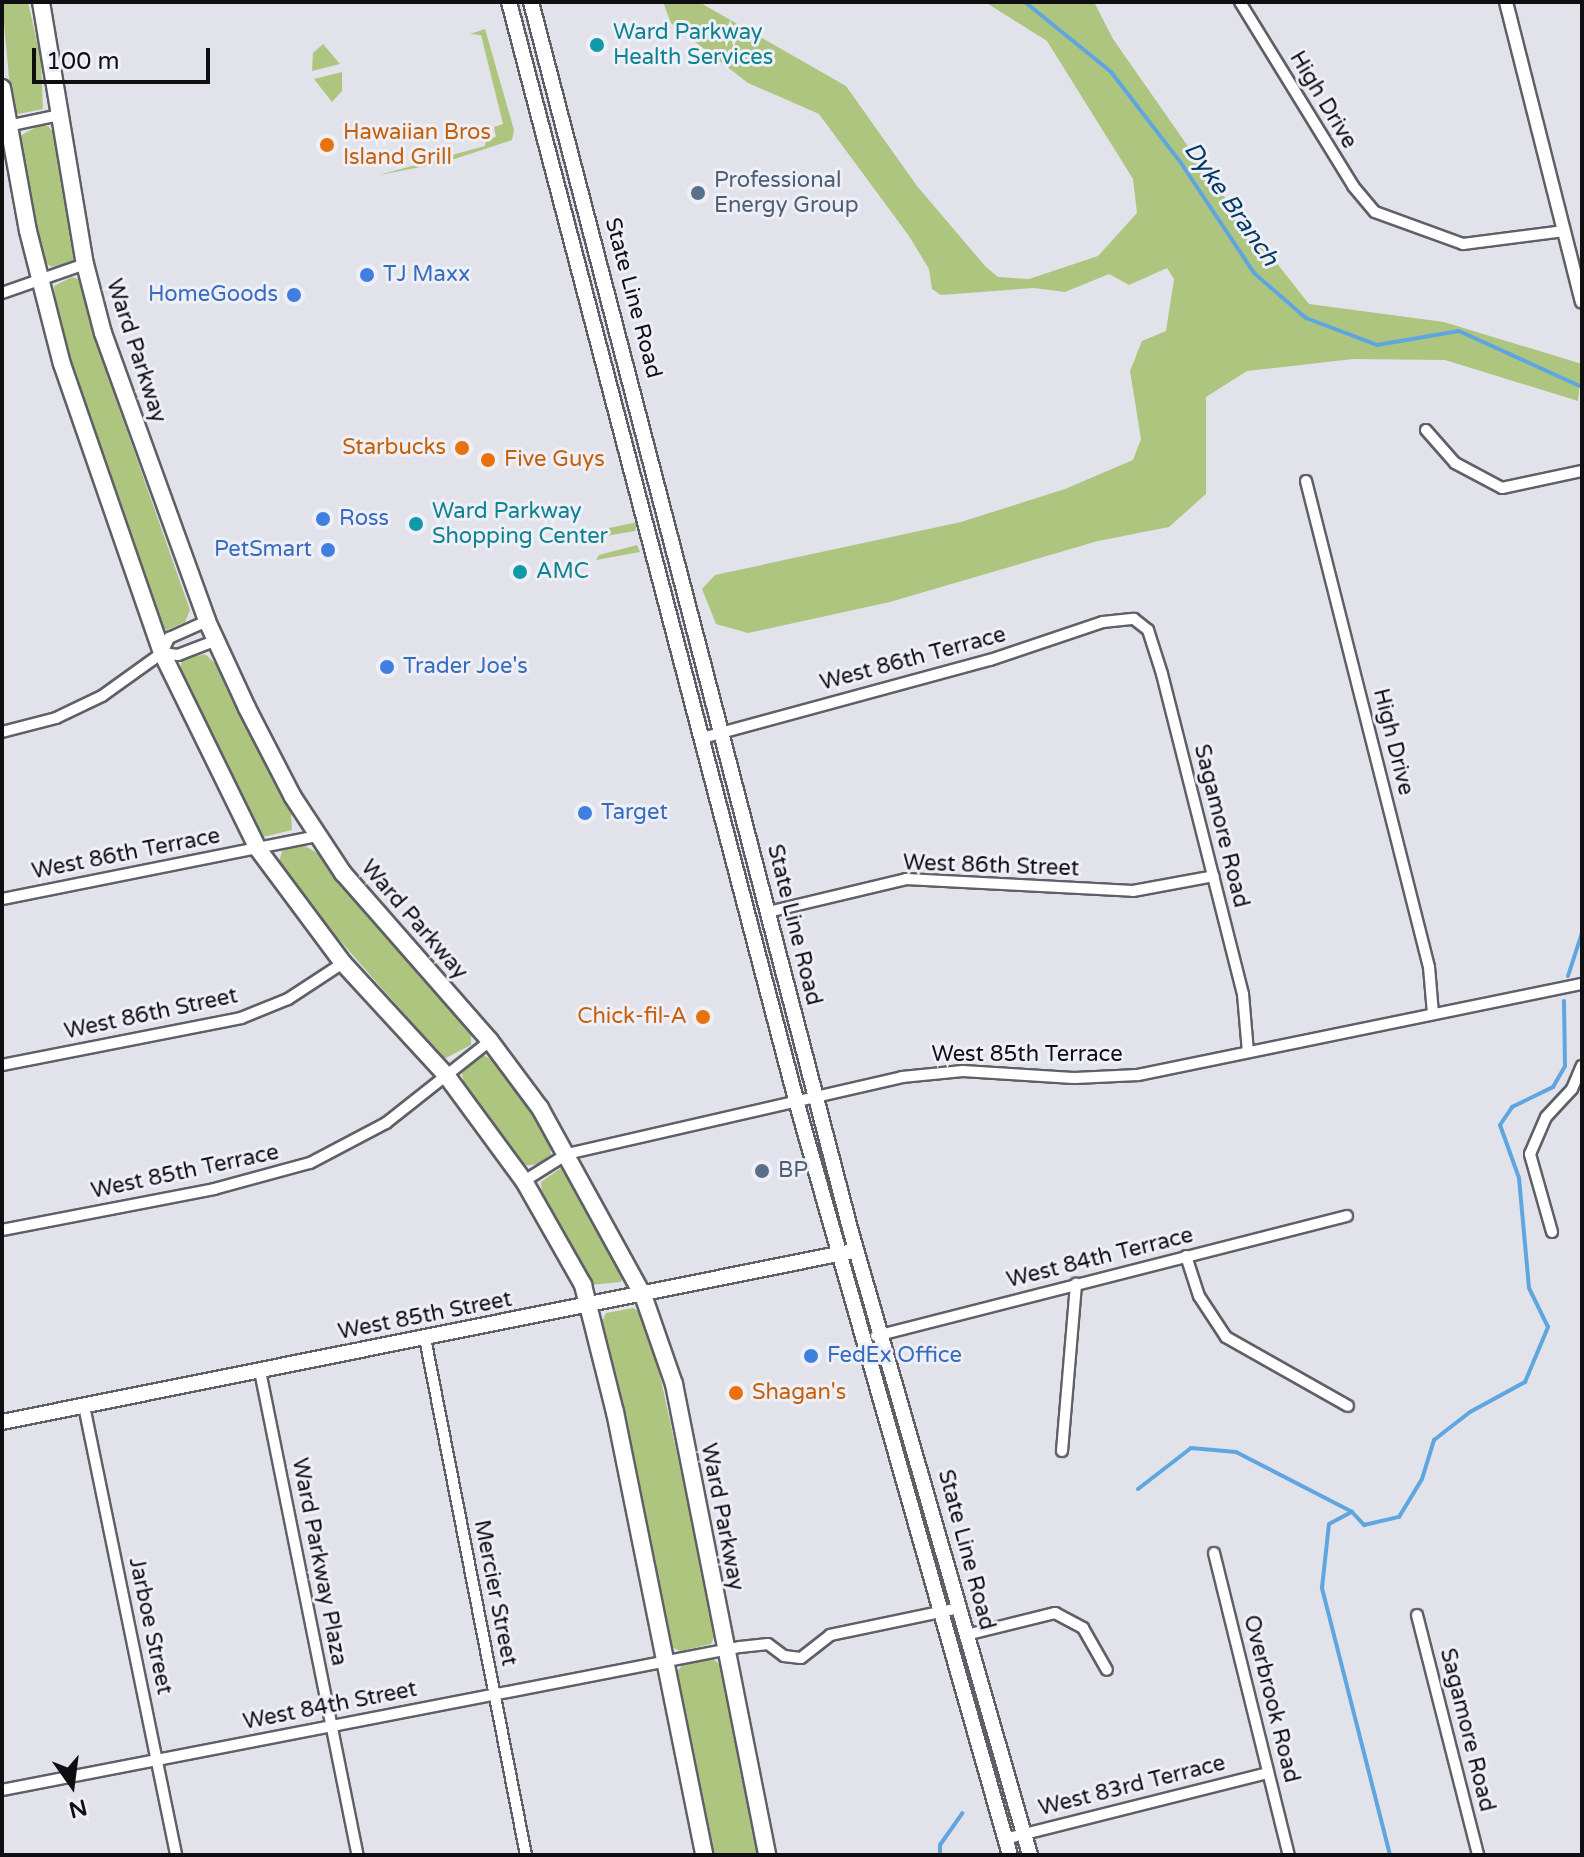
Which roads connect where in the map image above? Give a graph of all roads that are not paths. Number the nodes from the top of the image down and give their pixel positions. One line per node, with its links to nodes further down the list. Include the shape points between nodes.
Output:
1 (41, 2): 7 (main road, Ward Parkway)
2 (509, 2): 23 (main road, State Line Road)
3 (531, 2): 22 (main road, State Line Road)
4 (1240, 2): 9 (street, High Drive, via 1353,186 1375,212 1463,244)
5 (1506, 2): 9 (street)
6 (2, 88): 8 (main road)
7 (59, 115): 8 (street); 10 (main road, Ward Parkway)
8 (5, 126): 11 (main road)
9 (1564, 231): 13 (street)
10 (85, 264): 11 (street); 18 (main road, Ward Parkway, via 103,333)
11 (39, 282): 12 (street); 20 (main road, via 100,484)
12 (2, 293)
13 (1582, 302)
14 (1426, 430): 15 (street, via 1455,463 1502,488)
15 (1582, 471)
16 (1306, 481): 31 (street, High Drive, via 1429,967)
17 (1134, 619): 22 (street, West 86th Terrace, via 1103,622 979,664); 26 (street, Sagamore Road, via 1153,641)
18 (207, 621): 19 (main road, Ward Parkway); 20 (street, via 169,638)
19 (217, 640): 20 (street, via 178,655); 24 (main road, Ward Parkway, via 270,755)
20 (162, 653): 21 (street, via 81,707); 25 (main road)
21 (2, 732)
22 (723, 732): 23 (street, West 86th Terrace); 28 (main road, State Line Road)
23 (702, 738): 38 (main road, State Line Road)
24 (317, 836): 25 (street, West 86th Terrace); 32 (main road, Ward Parkway, via 359,894)
25 (258, 849): 27 (street, West 86th Terrace); 29 (main road)
26 (1214, 876): 28 (street, West 86th Street, via 1133,891 906,879); 33 (street, Sagamore Road, via 1243,994)
27 (2, 899)
28 (768, 912): 37 (main road, State Line Road)
29 (343, 963): 34 (street, West 86th Street, via 288,999 241,1018); 36 (main road)
30 (1582, 984): 31 (street, West 85th Terrace)
31 (1433, 1014): 33 (street, West 85th Terrace)
32 (490, 1041): 36 (street, West 85th Terrace); 39 (main road, Ward Parkway)
33 (1248, 1052): 37 (street, West 85th Terrace, via 1111,1078 936,1072)
34 (2, 1065)
35 (1582, 1066): 43 (street, via 1572,1089 1546,1117 1530,1154)
36 (446, 1075): 40 (main road); 42 (street, West 85th Terrace, via 386,1123 310,1163 226,1187)
37 (816, 1100): 38 (street, West 85th Terrace); 44 (main road, State Line Road)
38 (797, 1104): 39 (street, West 85th Terrace); 45 (main road, State Line Road)
39 (567, 1154): 40 (street, West 85th Terrace); 48 (main road, Ward Parkway)
40 (524, 1181): 49 (main road)
41 (1347, 1216): 46 (street, West 84th Terrace)
42 (2, 1230)
43 (1552, 1232)
44 (856, 1250): 45 (main road, West 85th Street); 50 (main road, State Line Road)
45 (840, 1254): 48 (main road, West 85th Street); 52 (main road, State Line Road)
46 (1186, 1256): 47 (street, West 84th Terrace); 55 (street, via 1199,1296 1226,1337)
47 (1076, 1284): 50 (street, West 84th Terrace); 57 (street)
48 (643, 1295): 49 (main road, West 85th Street); 63 (main road, Ward Parkway, via 674,1384)
49 (590, 1306): 51 (main road, West 85th Street); 64 (main road)
50 (882, 1334): 52 (street, West 84th Terrace); 59 (main road, State Line Road)
51 (425, 1338): 53 (main road, West 85th Street); 66 (street, Mercier Street)
52 (863, 1339): 60 (main road, State Line Road)
53 (260, 1371): 54 (main road, West 85th Street); 67 (street, Ward Parkway Plaza)
54 (84, 1406): 56 (main road, West 85th Street); 68 (street, Jarboe Street)
55 (1348, 1406)
56 (2, 1422)
57 (1062, 1451)
58 (1214, 1553): 69 (street, Overbrook Road)
59 (959, 1608): 60 (street); 62 (main road, State Line Road)
60 (937, 1612): 63 (street, via 830,1635 801,1658 784,1656 768,1644); 72 (main road, State Line Road)
61 (1417, 1615): 81 (street, Sagamore Road)
62 (966, 1635): 65 (street, via 1055,1613 1083,1628); 71 (main road, State Line Road)
63 (725, 1650): 64 (street, West 84th Street); 77 (main road, Ward Parkway)
64 (665, 1662): 66 (street, West 84th Street); 76 (main road)
65 (1107, 1670)
66 (494, 1695): 67 (street, West 84th Street); 75 (street, Mercier Street)
67 (331, 1726): 68 (street, West 84th Street); 74 (street, Ward Parkway Plaza)
68 (157, 1760): 70 (street, West 84th Street); 73 (street, Jarboe Street)
69 (1268, 1773): 71 (street, West 83rd Terrace); 80 (street, Overbrook Road)
70 (2, 1790)
71 (1024, 1833): 72 (street, West 83rd Terrace); 79 (main road, State Line Road)
72 (1005, 1839): 78 (main road, State Line Road)
73 (176, 1855)
74 (358, 1855)
75 (526, 1855)
76 (704, 1855)
77 (767, 1855)
78 (1010, 1855)
79 (1030, 1855)
80 (1289, 1855)
81 (1478, 1855)

